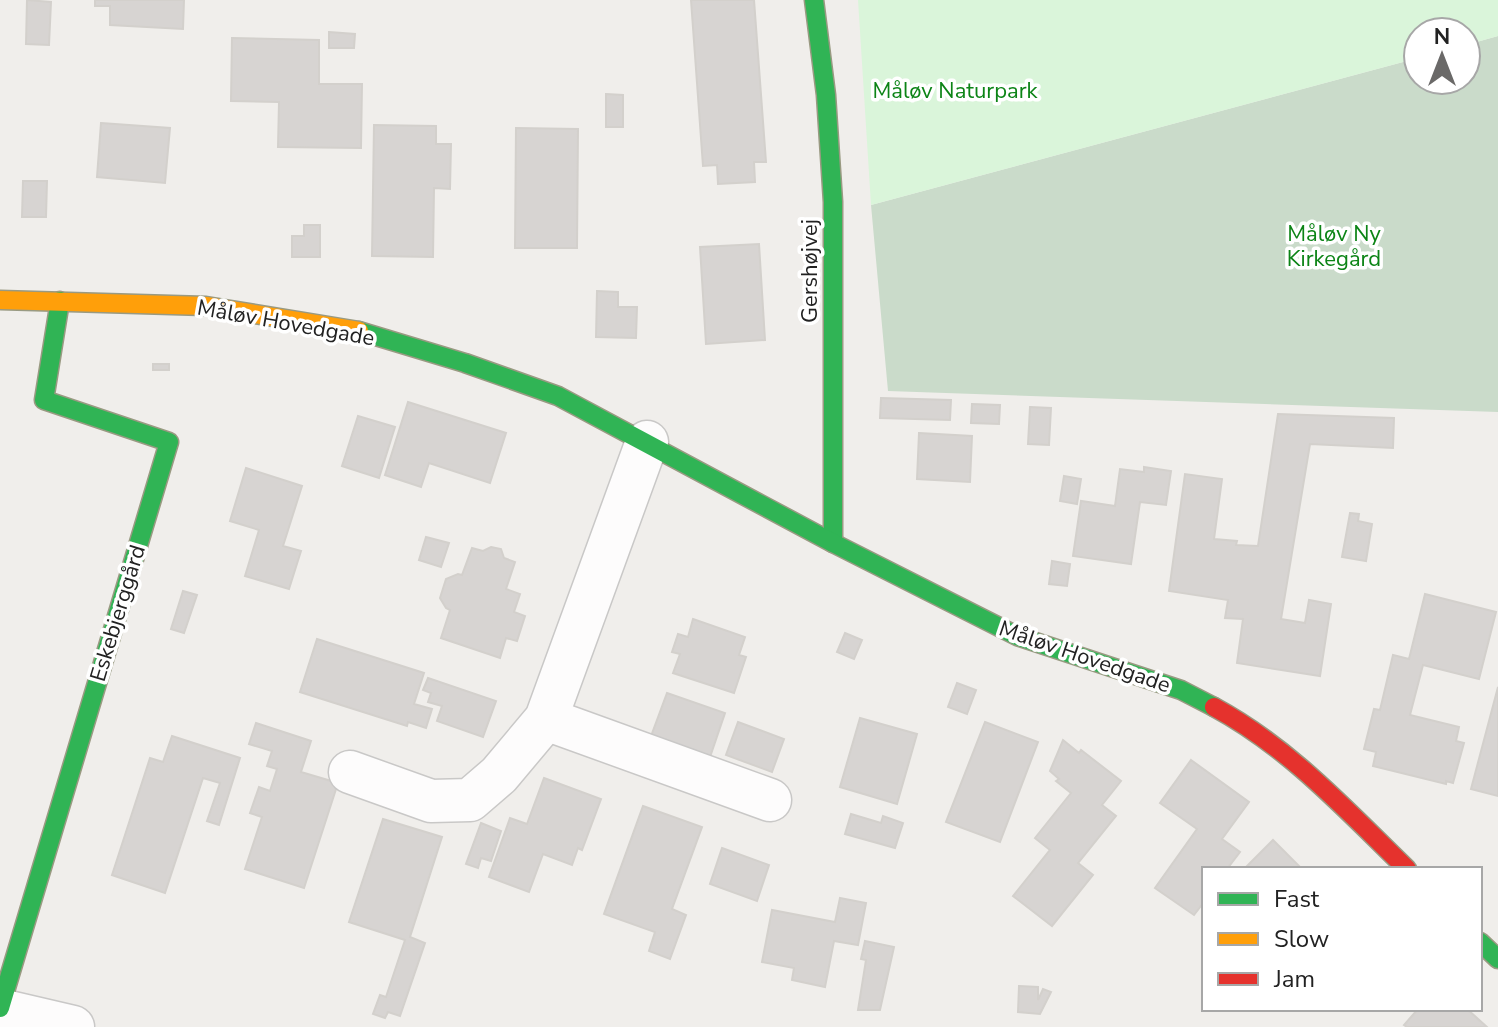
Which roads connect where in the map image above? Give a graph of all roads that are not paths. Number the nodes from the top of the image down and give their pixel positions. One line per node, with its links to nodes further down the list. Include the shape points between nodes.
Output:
1 (814, 0): 5 (street, Gershøjvej, via 834,195)
2 (0, 300): 3 (street, Måløv Hovedgade)
3 (60, 301): 4 (street, Måløv Hovedgade, via 206,306 348,328 558,396); 12 (street, Eskebjerggård, via 44,400 169,442)
4 (647, 442): 5 (street, Måløv Hovedgade); 6 (street)
5 (833, 543): 9 (street, Måløv Hovedgade, via 1017,636 1181,690 1245,724 1297,762)
6 (546, 719): 7 (street, via 499,775 470,800 431,801); 8 (street)
7 (350, 772)
8 (770, 800)
9 (1405, 867)
10 (1482, 944): 11 (street)
11 (1498, 959)
12 (0, 1009): 13 (street, Eskebjerggård)
13 (73, 1027)

